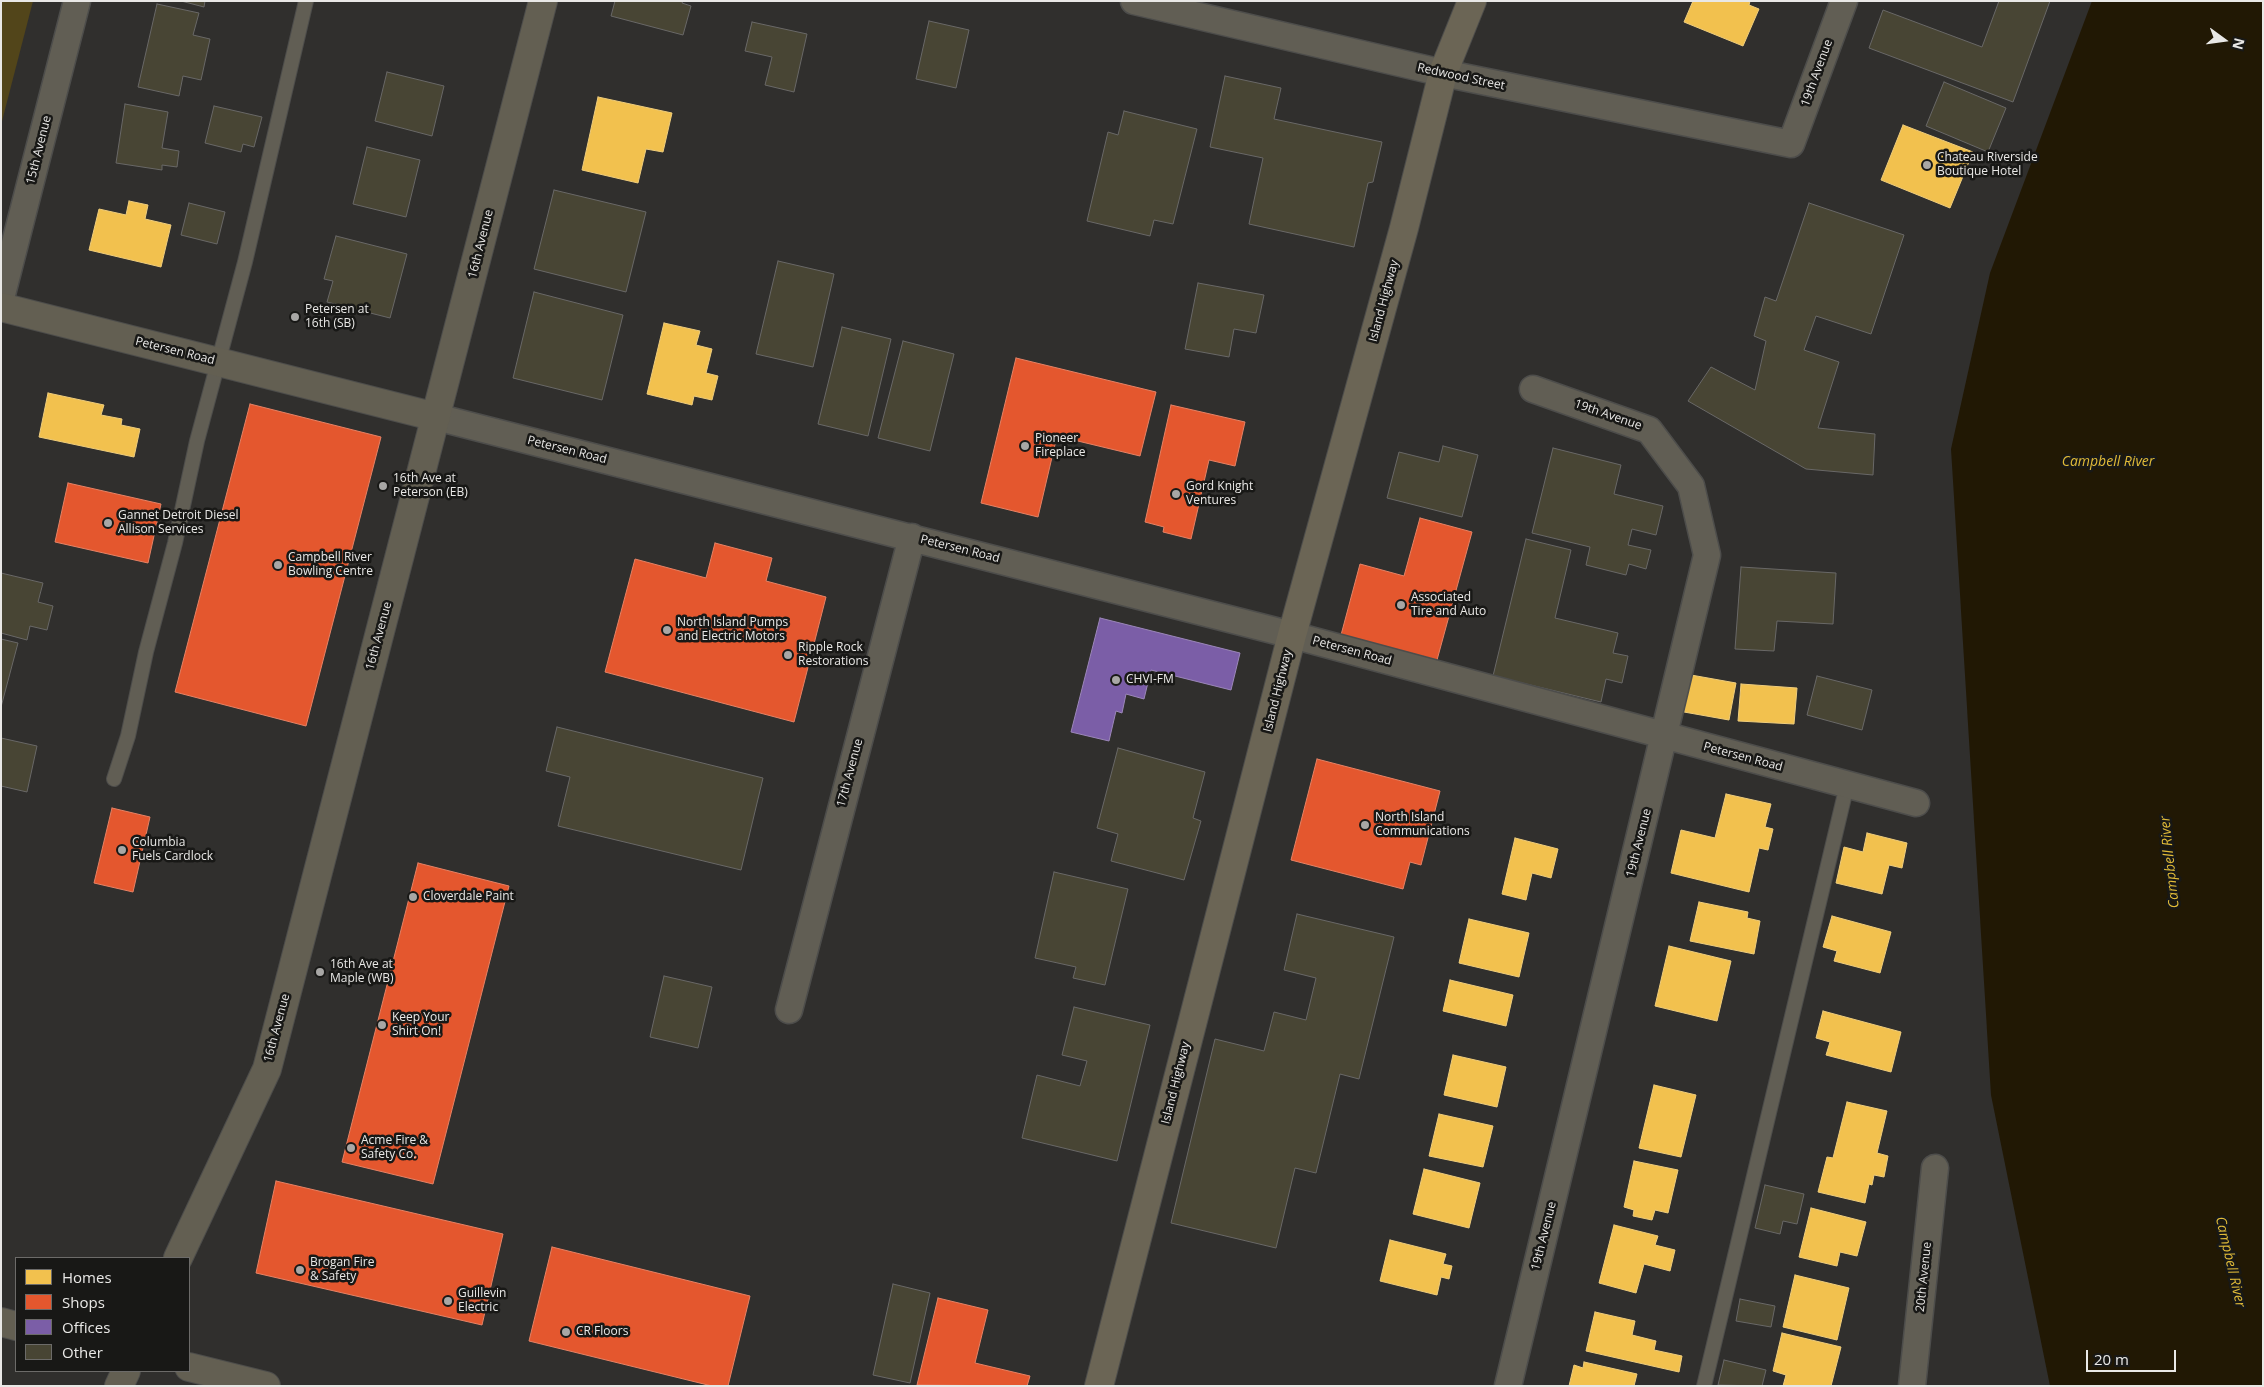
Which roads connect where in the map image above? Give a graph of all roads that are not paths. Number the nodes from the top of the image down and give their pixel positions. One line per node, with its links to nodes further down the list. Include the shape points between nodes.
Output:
1 (77, 1): 9 (street, 15th Avenue)
2 (306, 1): 11 (lane, via 245,262)
3 (543, 1): 13 (street, 16th Avenue)
4 (1134, 1): 7 (street, Redwood Street)
5 (1472, 1): 7 (main road, Island Highway)
6 (1844, 1): 8 (street, 19th Avenue)
7 (1444, 73): 8 (street, Redwood Street); 15 (main road, Island Highway)
8 (1791, 144)
9 (1, 298)
10 (1, 307): 11 (street, Petersen Road)
11 (218, 362): 13 (street, Petersen Road); 17 (lane, via 128,736)
12 (1534, 389): 16 (street, 19th Avenue, via 1649,430 1692,486 1707,555)
13 (436, 417): 14 (street, Petersen Road); 22 (street, 16th Avenue, via 267,1069)
14 (912, 537): 15 (street, Petersen Road); 20 (street, 17th Avenue)
15 (1292, 635): 16 (street, Petersen Road); 29 (main road, Island Highway)
16 (1665, 737): 18 (street, Petersen Road); 30 (street, 19th Avenue)
17 (114, 779)
18 (1847, 785): 19 (street, Petersen Road); 31 (lane)
19 (1916, 803)
20 (789, 1010)
21 (1935, 1168): 32 (street, 20th Avenue)
22 (178, 1257)
23 (1, 1322): 24 (street)
24 (15, 1326)
25 (190, 1367): 28 (street)
26 (126, 1372): 27 (street)
27 (119, 1386)
28 (266, 1386)
29 (1098, 1386)
30 (1508, 1386)
31 (1704, 1386)
32 (1912, 1386)

